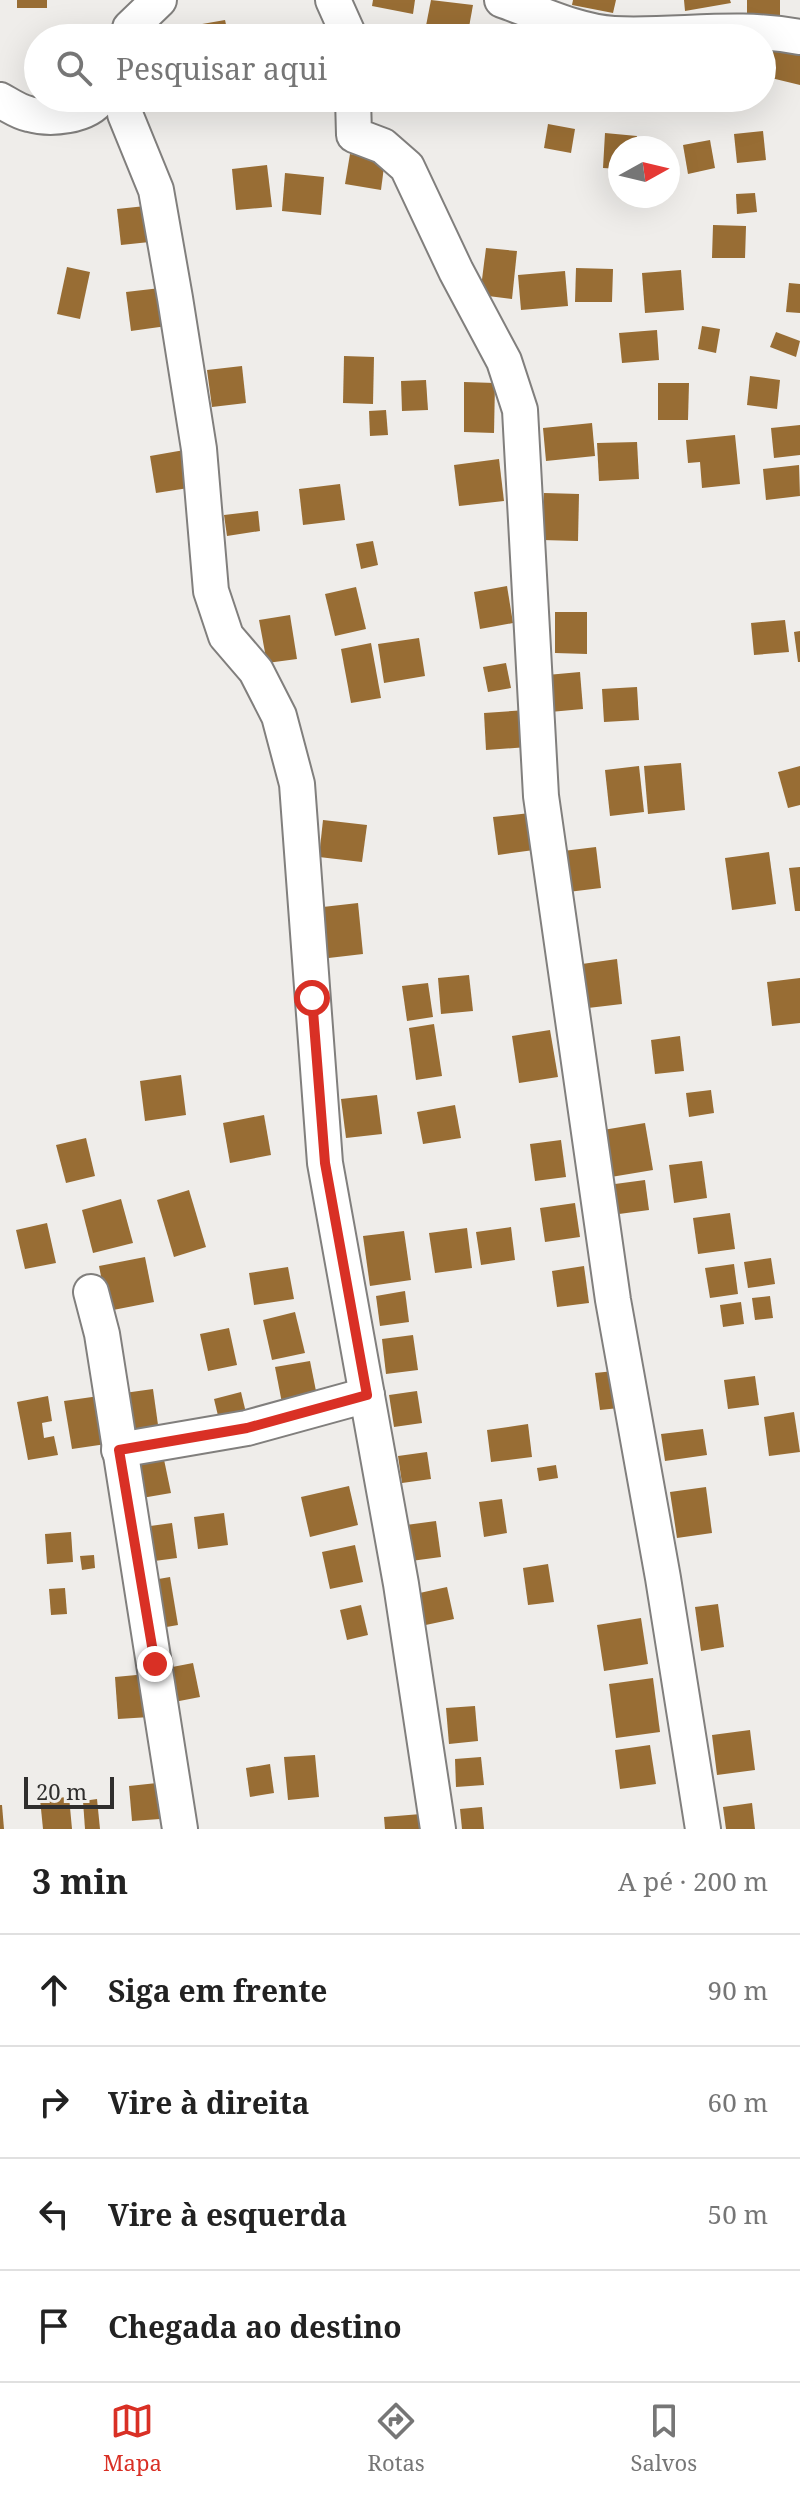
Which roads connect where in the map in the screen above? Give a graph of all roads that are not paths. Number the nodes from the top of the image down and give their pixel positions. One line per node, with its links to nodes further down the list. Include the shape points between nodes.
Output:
1 (159, 0): 4 (street)
2 (333, 0): 5 (street)
3 (502, 0): 6 (street)
4 (134, 24)
5 (344, 24)
6 (571, 24)
7 (776, 34): 8 (street)
8 (800, 37)
9 (0, 100): 10 (street, via 29,115 67,117)
10 (78, 112)
11 (125, 112): 14 (street, via 156,190 199,449 211,591 226,636 256,671 279,716 297,784 325,1163)
12 (353, 112): 18 (street, via 354,135 383,146 407,167 504,361 520,410 541,796 613,1300)
13 (91, 1292): 15 (street)
14 (367, 1395): 15 (street, via 247,1428); 17 (street)
15 (119, 1450): 16 (street)
16 (180, 1829)
17 (438, 1829)
18 (703, 1829)

